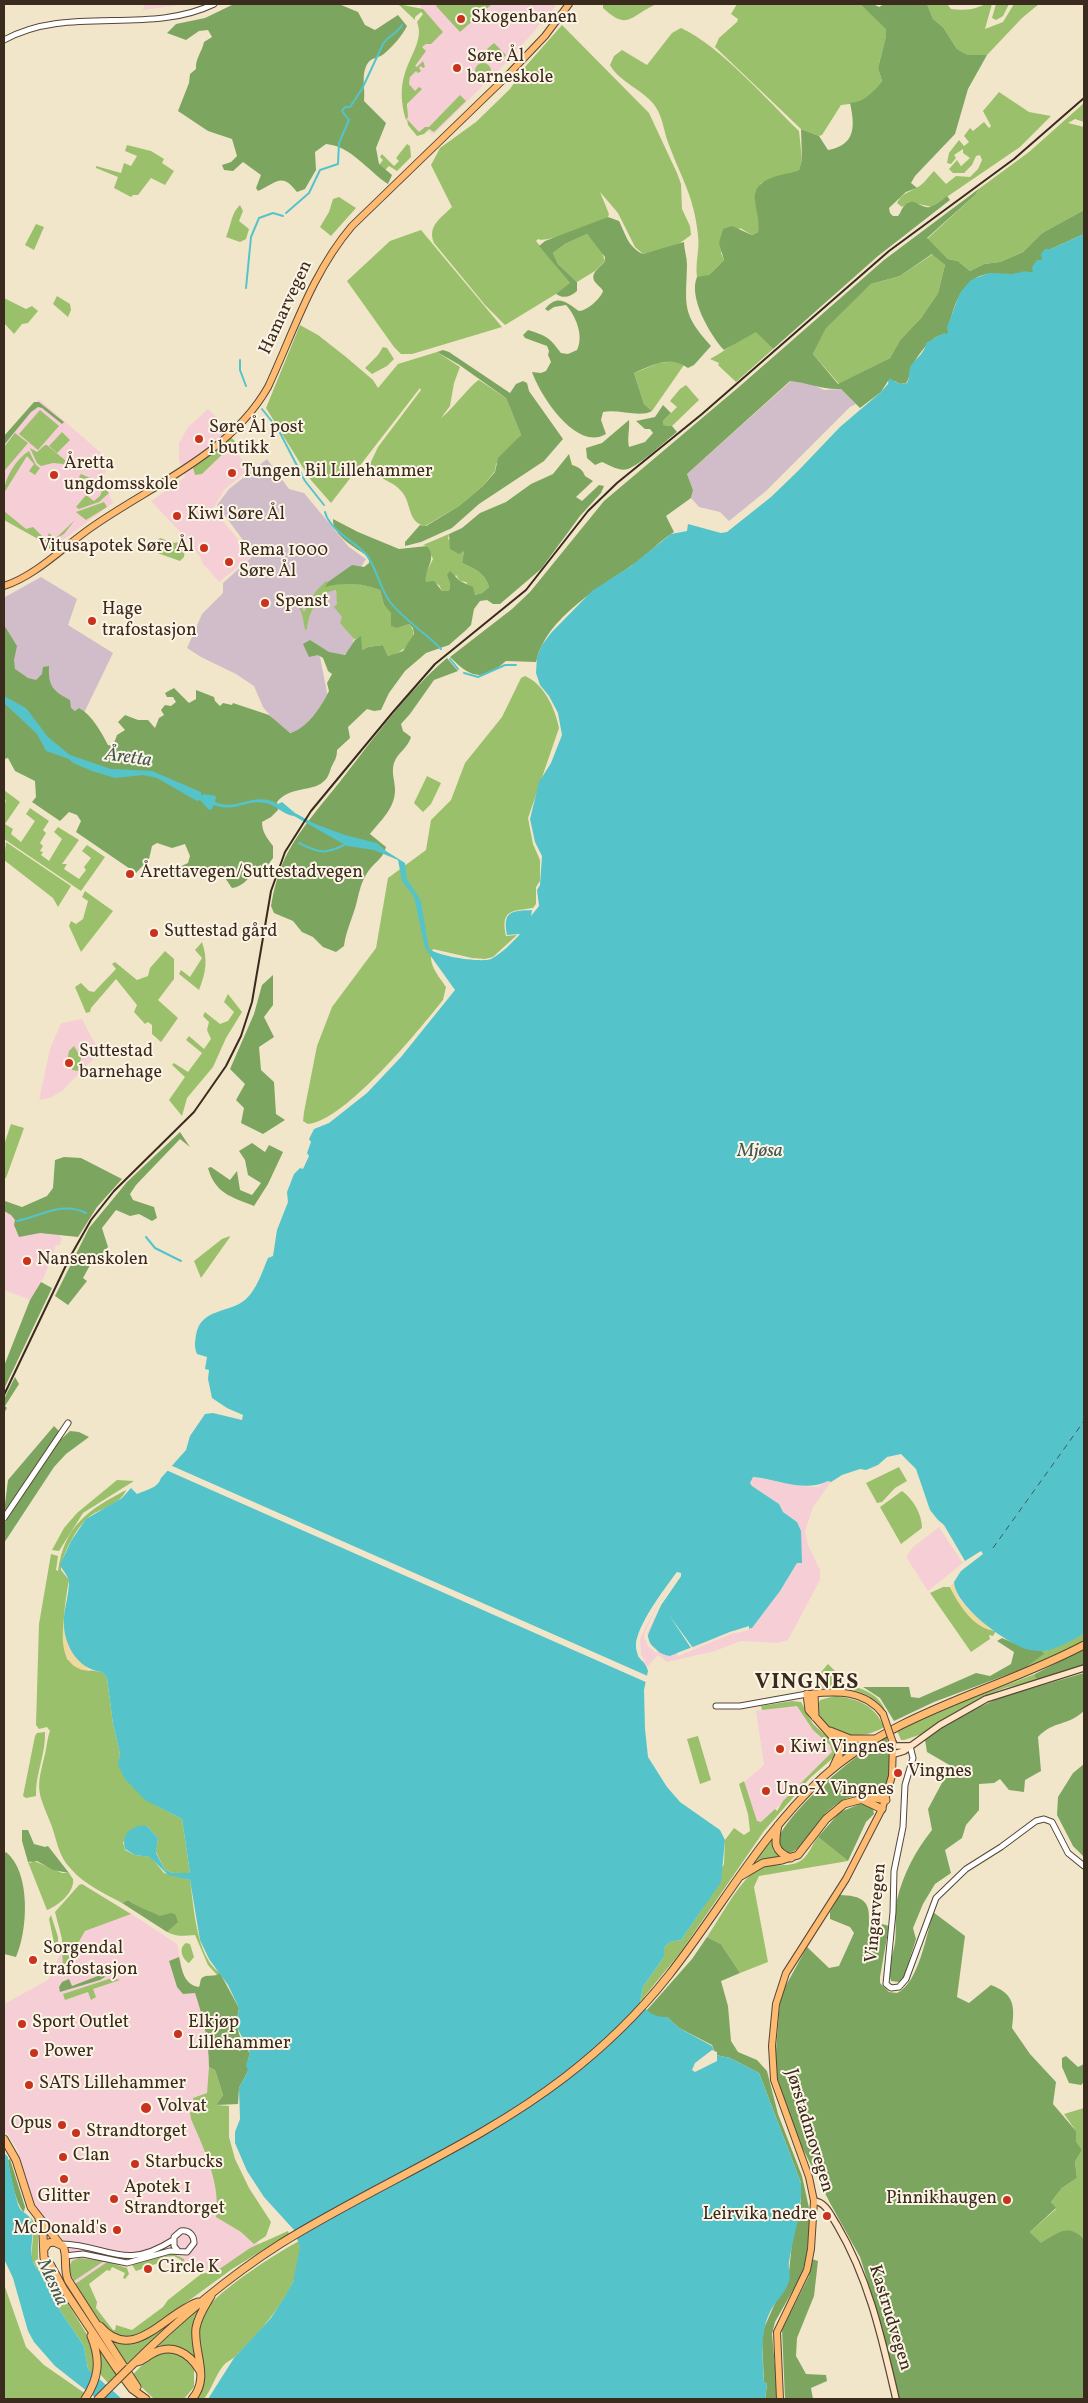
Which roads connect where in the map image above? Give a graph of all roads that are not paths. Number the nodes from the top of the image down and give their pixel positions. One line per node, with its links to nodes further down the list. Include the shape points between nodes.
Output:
1 (214, 4): 3 (street, via 173,16 53,23)
2 (568, 4): 4 (main road, Hamarvegen, via 518,64 338,242 311,288 268,387 241,424 186,468 120,507 23,578)
3 (4, 40)
4 (4, 586)
5 (68, 1423): 6 (street)
6 (4, 1518)
7 (1084, 1645): 12 (highway, via 1039,1667 926,1712)
8 (1084, 1668): 14 (main road, via 986,1699)
9 (810, 1694): 10 (street, via 740,1706); 11 (highway, via 809,1710); 13 (main road, Jørstadmovegen, bridge, via 856,1694 870,1701 883,1714)
10 (716, 1706)
11 (827, 1730): 12 (highway, via 850,1739); 16 (highway, via 840,1747)
12 (874, 1739): 16 (highway)
13 (893, 1745): 14 (main road); 15 (main road, Jørstadmovegen)
14 (910, 1746): 15 (main road, via 904,1752); 22 (street, Vingarvegen, via 913,1758 905,1785 903,1827 894,1871 891,1947 885,1976 886,1984 891,1988 899,1987 906,1979 936,1898 966,1869 1036,1821 1052,1822 1068,1853)
15 (894, 1754): 18 (main road, Jørstadmovegen)
16 (833, 1769): 20 (highway)
17 (861, 1799): 18 (highway, via 870,1796); 19 (highway); 21 (highway, via 844,1804 833,1812 802,1851)
18 (886, 1800): 19 (main road, Jørstadmovegen)
19 (882, 1809): 25 (main road, Jørstadmovegen, via 846,1879 786,1973 776,2004 772,2046 774,2080 809,2177)
20 (778, 1824): 21 (highway, via 776,1848); 23 (highway)
21 (791, 1858): 23 (highway, via 763,1863)
22 (1084, 1866)
23 (739, 1877): 33 (highway, via 651,1998 594,2054 538,2096 469,2139 291,2238)
24 (4, 2139): 26 (highway, via 14,2154 28,2201)
25 (814, 2201): 43 (main road, Jørstadmovegen, via 807,2270 777,2332); 44 (main road, Kastrudvegen, via 828,2211 863,2277)
26 (39, 2219): 28 (highway); 29 (highway)
27 (173, 2240): 28 (street, via 128,2257); 30 (street); 30 (street, via 181,2231 193,2237 190,2251)
28 (60, 2244): 29 (highway, via 48,2243); 31 (highway)
29 (44, 2250): 32 (highway, via 44,2258)
30 (178, 2251): 31 (street, via 127,2263 83,2254)
31 (65, 2257): 32 (highway, via 58,2264); 35 (highway, via 66,2277)
32 (50, 2264): 36 (highway)
33 (214, 2291): 34 (highway); 38 (highway, via 196,2328)
34 (203, 2300): 35 (highway, via 132,2340 112,2337); 37 (highway)
35 (90, 2314): 39 (highway)
36 (88, 2327): 39 (highway, via 126,2381); 40 (highway, via 98,2368)
37 (134, 2362): 38 (highway, via 158,2351 175,2349 189,2356); 41 (highway, bridge)
38 (201, 2372): 42 (highway, via 199,2388)
39 (143, 2397)
40 (85, 2399)
41 (98, 2399)
42 (192, 2399)
43 (780, 2399)
44 (896, 2399)

